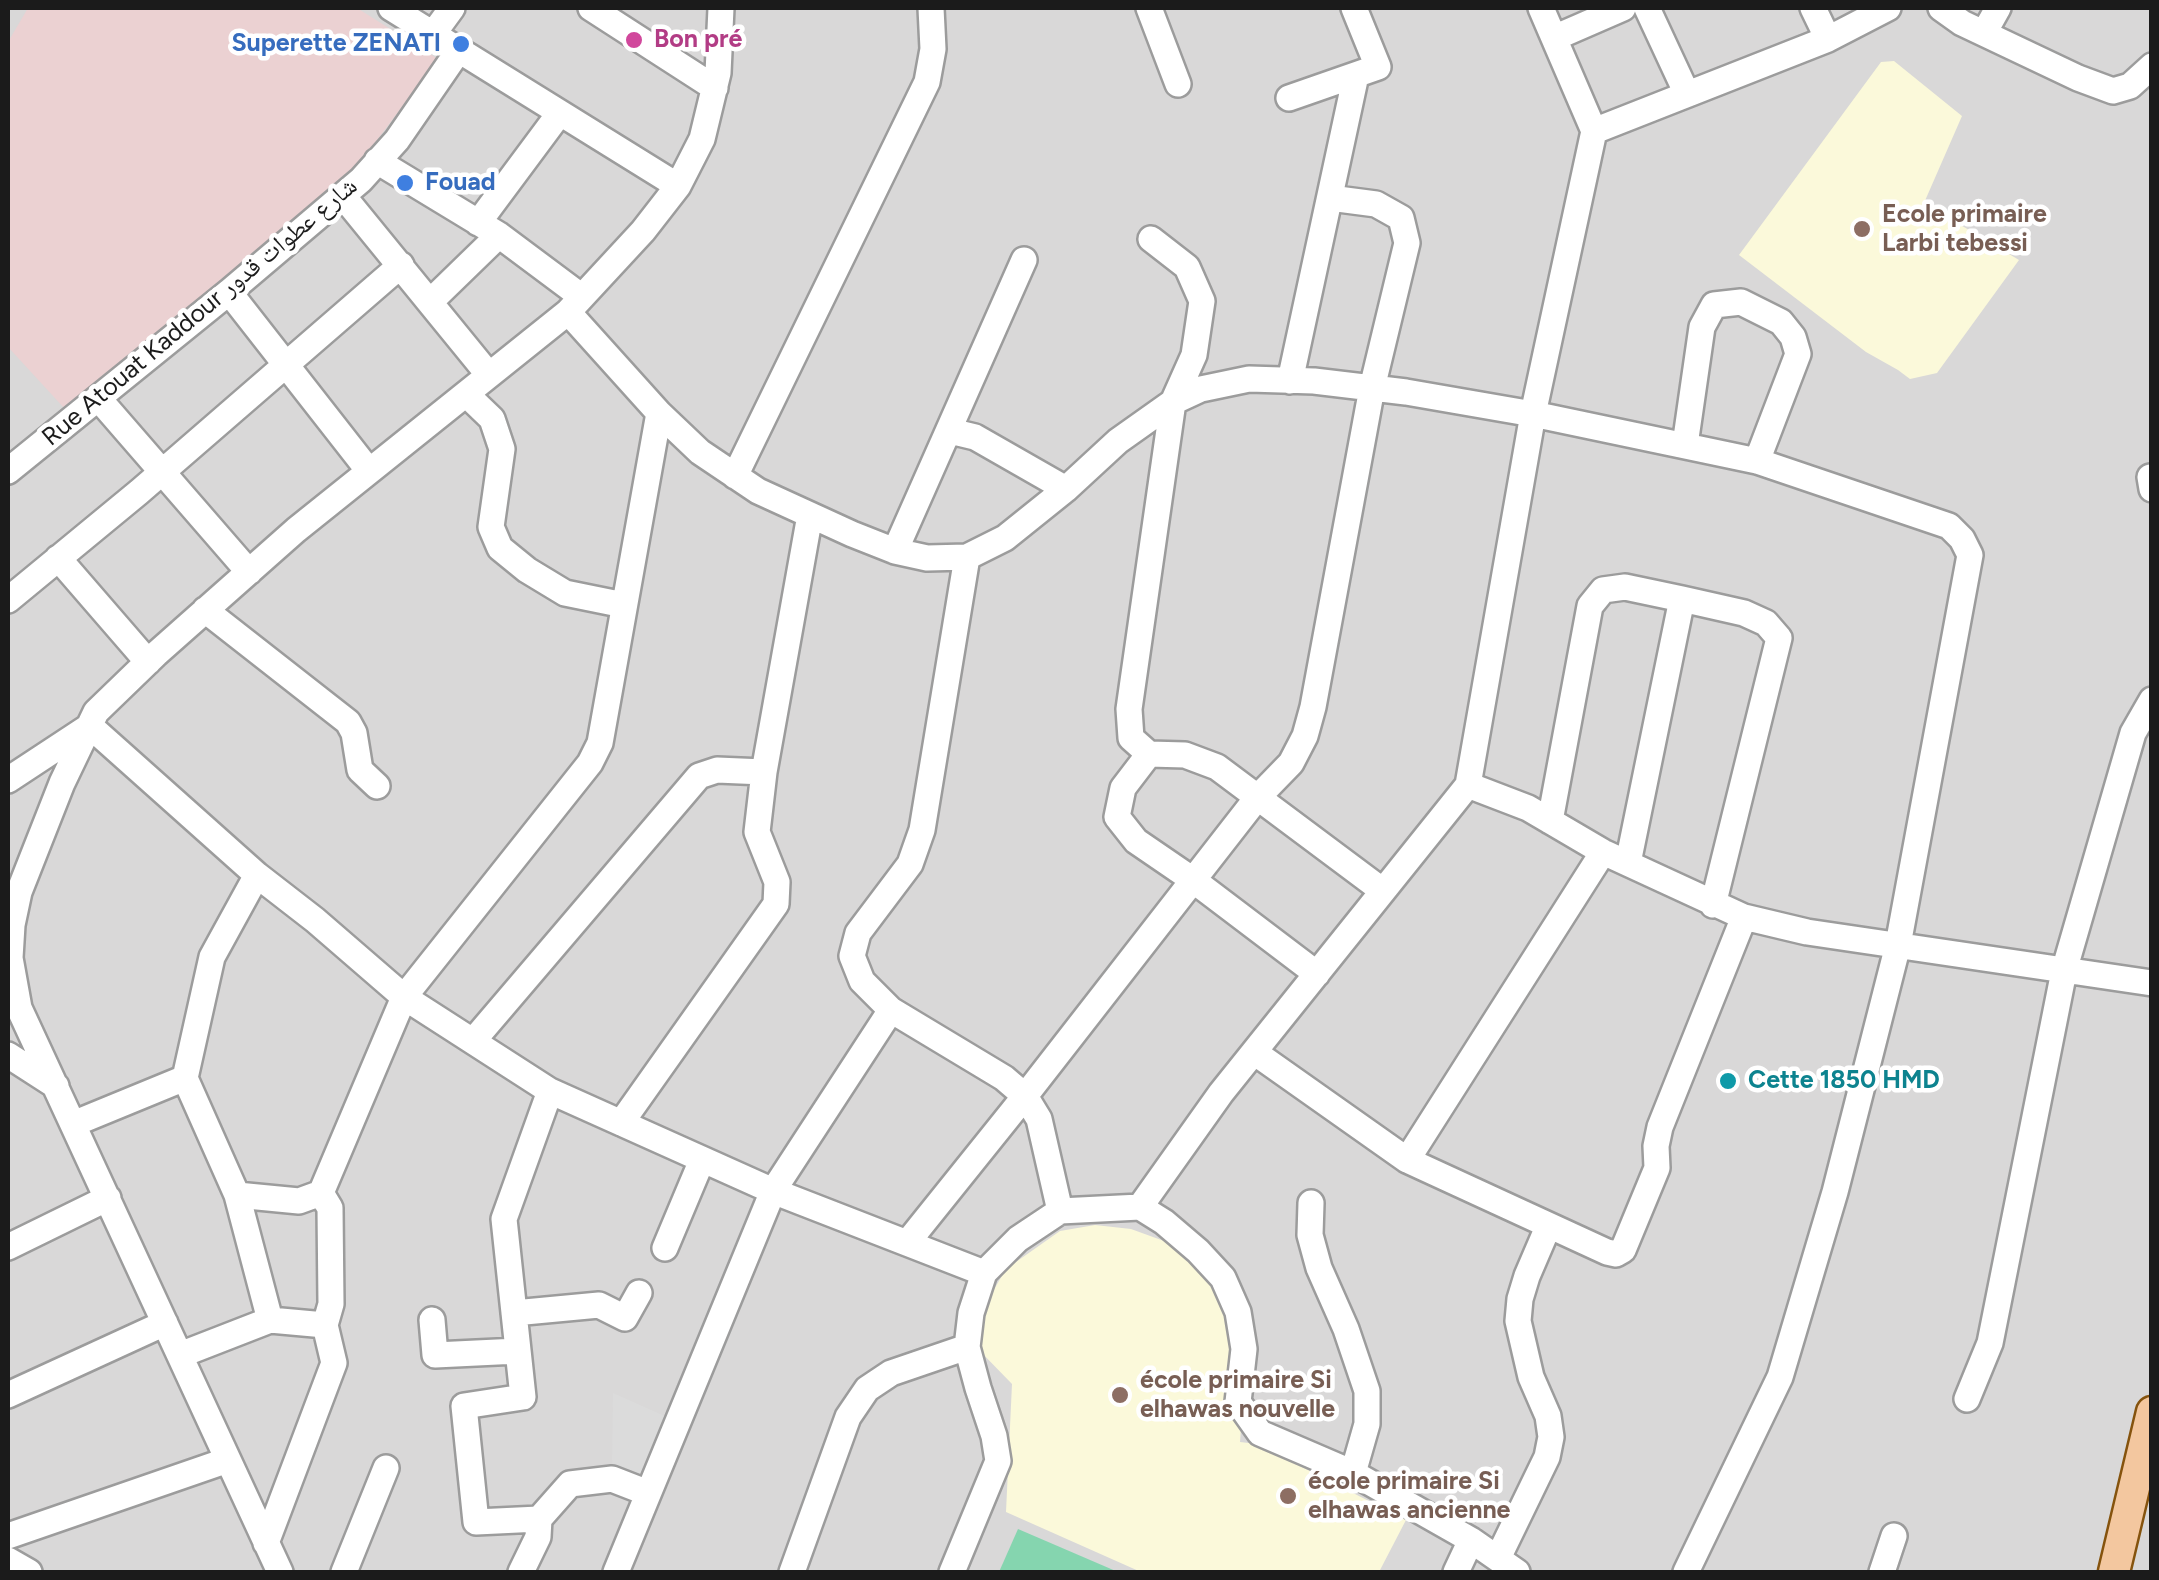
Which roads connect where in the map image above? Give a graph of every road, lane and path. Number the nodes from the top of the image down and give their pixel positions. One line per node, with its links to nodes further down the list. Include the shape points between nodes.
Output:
1 (391, 8): 15 (street)
2 (452, 8): 15 (street)
3 (721, 8): 23 (street)
4 (931, 8): 54 (street, via 928,82)
5 (1148, 8): 22 (street)
6 (1354, 8): 21 (street, via 1378,67)
7 (1540, 8): 17 (street)
8 (1622, 8): 17 (street)
9 (1647, 8): 24 (street)
10 (1813, 8): 18 (street)
11 (1888, 8): 18 (street)
12 (1941, 8): 16 (street)
13 (1998, 8): 16 (street)
14 (605, 11): 23 (street)
15 (434, 34): 19 (street)
16 (1984, 34): 20 (street, via 2113,91)
17 (1554, 38): 27 (street)
18 (1828, 40): 24 (street)
19 (459, 50): 26 (street); 28 (street, Rue Atouat Kaddour شارع عطوات قدور)
20 (2152, 66)
21 (1356, 74): 25 (street); 31 (street)
22 (1178, 84)
23 (714, 88): 29 (street, via 702,139)
24 (1686, 94): 27 (street)
25 (1289, 98)
26 (559, 114): 29 (street); 32 (street)
27 (1594, 130): 47 (street)
28 (377, 161): 30 (street, Rue Atouat Kaddour شارع عطوات قدور); 32 (street)
29 (678, 186): 38 (street)
30 (342, 196): 35 (street); 36 (street, Rue Atouat Kaddour شارع عطوات قدور)
31 (1330, 198): 41 (street); 42 (street, via 1376,204 1401,218 1407,243)
32 (488, 229): 37 (street); 38 (street)
33 (1151, 239): 45 (street, via 1187,267 1202,302 1194,355)
34 (1024, 260): 48 (street)
35 (400, 265): 37 (street); 39 (street)
36 (229, 292): 39 (street); 44 (street, Rue Atouat Kaddour شارع عطوات قدور)
37 (430, 302): 40 (street)
38 (575, 304): 40 (street); 46 (street)
39 (286, 364): 51 (street); 53 (street)
40 (489, 376): 43 (street)
41 (1290, 381): 42 (street); 45 (street, via 1250,380)
42 (1372, 388): 47 (street); 73 (street, via 1314,707 1291,763)
43 (466, 394): 53 (street); 63 (street, via 492,419 502,449 491,526 500,548 566,592)
44 (98, 398): 51 (street); 52 (street, Rue Atouat Kaddour شارع عطوات قدور)
45 (1173, 402): 55 (street); 68 (street, via 1129,709 1131,738)
46 (659, 412): 54 (street); 63 (street)
47 (1532, 414): 49 (street); 71 (street)
48 (950, 432): 55 (street, via 975,437); 57 (street)
49 (1685, 445): 50 (street); 50 (street, via 1702,327 1714,305 1741,302 1781,322 1798,354)
50 (1757, 462): 82 (street, via 1949,526 1970,555)
51 (163, 470): 59 (street); 60 (street)
52 (8, 471)
53 (369, 472): 60 (street)
54 (736, 476): 56 (street)
55 (1066, 489): 58 (street, via 1005,538)
56 (810, 515): 57 (street); 69 (street)
57 (896, 551): 58 (street)
58 (967, 557): 87 (street, via 922,830 910,864 858,933 852,956 862,981)
59 (58, 558): 62 (street); 65 (street)
60 (250, 572): 64 (street)
61 (1682, 598): 74 (street, via 1624,588 1603,590 1590,606); 76 (street); 80 (street, via 1744,612 1779,638)
62 (8, 600)
63 (624, 605): 86 (street, via 600,743 590,762)
64 (205, 610): 65 (street); 72 (street, via 348,722 360,770)
65 (148, 662): 67 (street)
66 (2152, 700): 83 (street, via 2133,734)
67 (90, 726): 70 (street); 77 (street); 92 (street, via 44,826 12,925 19,1008)
68 (1149, 754): 73 (street, via 1184,754 1217,766); 78 (street, via 1123,788 1117,817 1136,841)
69 (764, 772): 88 (street, via 699,776); 95 (street, via 757,832 778,882 776,904)
70 (8, 780)
71 (1468, 785): 74 (street); 79 (street)
72 (377, 786)
73 (1257, 798): 78 (street); 79 (street)
74 (1550, 822): 75 (street)
75 (1603, 852): 76 (street); 98 (street)
76 (1628, 863): 80 (street)
77 (257, 875): 86 (street); 91 (street, via 212,957)
78 (1193, 880): 84 (street); 94 (street)
79 (1383, 890): 84 (street)
80 (1713, 905): 81 (street)
81 (1744, 918): 82 (street); 106 (street, via 1660,1127 1656,1168 1623,1250 1616,1254)
82 (1898, 945): 83 (street); 140 (street, via 1780,1377)
83 (2064, 971): 85 (street); 121 (street, via 1990,1343)
84 (1317, 974): 89 (street)
85 (2152, 983)
86 (404, 996): 88 (street); 100 (street)
87 (891, 1010): 94 (street); 99 (street)
88 (472, 1041): 93 (street)
89 (1254, 1052): 98 (street); 104 (street)
90 (8, 1054): 92 (street)
91 (185, 1078): 96 (street); 101 (street)
92 (56, 1086): 96 (street)
93 (550, 1091): 95 (street); 112 (street, via 504,1219)
94 (1026, 1096): 105 (street, via 1039,1119); 107 (street)
95 (620, 1123): 97 (street)
96 (74, 1124): 102 (street)
97 (702, 1160): 99 (street); 109 (street)
98 (1407, 1160): 106 (street)
99 (773, 1191): 107 (street); 126 (street)
100 (321, 1192): 101 (street, via 299,1201); 113 (street, via 330,1208)
101 (236, 1194): 114 (street)
102 (108, 1198): 108 (street); 116 (street)
103 (1310, 1203): 125 (street, via 1319,1268 1366,1391 1367,1424)
104 (1140, 1206): 105 (street); 125 (street, via 1223,1278 1244,1350 1238,1402 1260,1433)
105 (1060, 1212): 110 (street, via 1018,1239)
106 (1548, 1226): 132 (street, via 1526,1276 1518,1320 1551,1437)
107 (907, 1243): 110 (street)
108 (8, 1247)
109 (665, 1248)
110 (984, 1273): 117 (street)
111 (639, 1293): 112 (street, via 625,1318 599,1305)
112 (514, 1313): 118 (street)
113 (328, 1314): 114 (street); 131 (street, via 334,1363)
114 (270, 1320): 119 (street)
115 (432, 1320): 118 (street, via 435,1355)
116 (165, 1323): 119 (street); 120 (street)
117 (967, 1347): 137 (street, via 891,1373 867,1389 848,1417); 138 (street, via 998,1461)
118 (518, 1351): 127 (street, via 523,1396 464,1406 476,1522)
119 (180, 1355): 123 (street)
120 (8, 1394)
121 (1967, 1399)
122 (2152, 1412): 142 (main road)
123 (228, 1460): 128 (street); 131 (street)
124 (386, 1468): 134 (street)
125 (1352, 1473): 130 (street)
126 (648, 1493): 127 (street, via 612,1479 570,1484); 136 (street)
127 (538, 1519): 135 (street, via 538,1536)
128 (8, 1536)
129 (1894, 1536): 141 (street)
130 (1471, 1540): 132 (street); 139 (street)
131 (266, 1543): 133 (street)
132 (1508, 1565)
133 (280, 1572)
134 (344, 1572)
135 (521, 1572)
136 (616, 1572)
137 (792, 1572)
138 (952, 1572)
139 (1456, 1572)
140 (1686, 1572)
141 (1882, 1572)
142 (2114, 1572)

